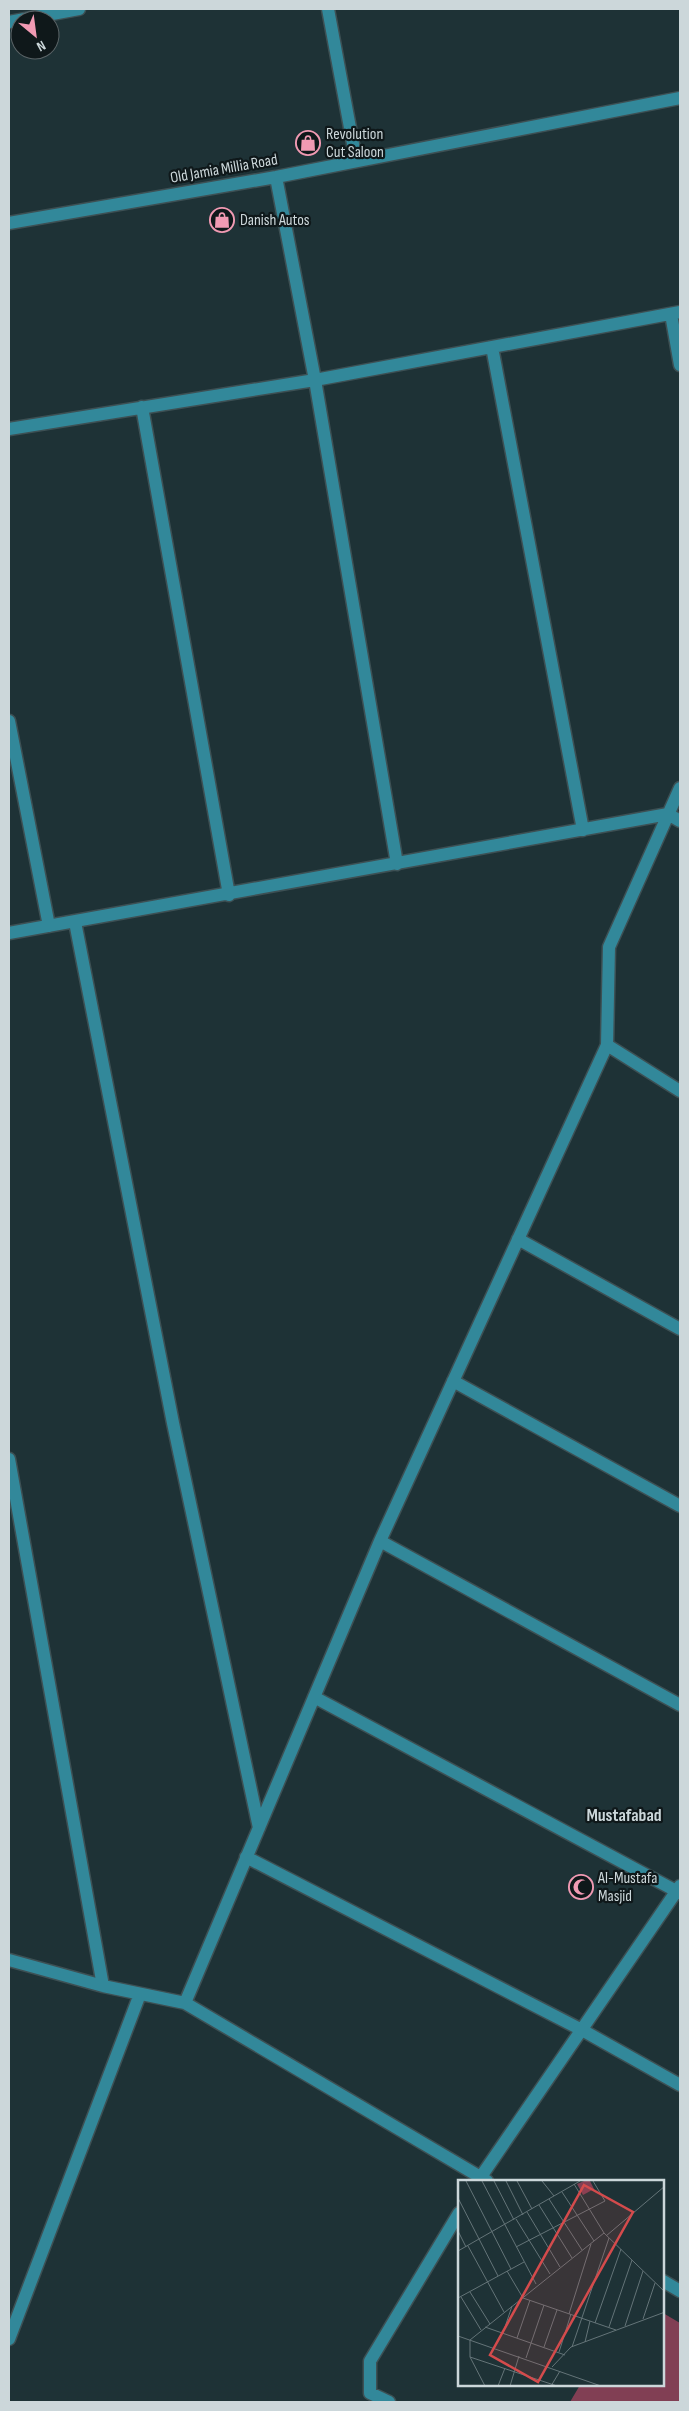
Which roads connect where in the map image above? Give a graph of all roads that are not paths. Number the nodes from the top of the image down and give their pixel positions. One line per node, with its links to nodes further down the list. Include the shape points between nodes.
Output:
1 (79, 9): 3 (street)
2 (328, 9): 5 (street)
3 (60, 11)
4 (680, 98): 5 (street, Old Jamia Millia Road)
5 (356, 160): 6 (street, Old Jamia Millia Road)
6 (276, 177): 7 (street, Old Jamia Millia Road); 11 (street)
7 (9, 223)
8 (675, 313): 9 (street); 10 (street)
9 (492, 347): 11 (street); 18 (street)
10 (680, 364)
11 (314, 380): 12 (street); 19 (street)
12 (142, 407): 13 (street); 20 (street)
13 (9, 429)
14 (9, 721): 22 (street)
15 (680, 788): 16 (street)
16 (668, 814): 17 (street); 18 (street); 24 (street, via 609,947)
17 (680, 821)
18 (583, 830): 19 (street)
19 (397, 864): 20 (street)
20 (229, 895): 21 (street)
21 (74, 922): 22 (street); 34 (street, via 173,1423)
22 (49, 926): 23 (street)
23 (9, 934)
24 (607, 1046): 25 (street); 26 (street)
25 (680, 1091)
26 (518, 1238): 27 (street); 28 (street)
27 (680, 1329)
28 (453, 1381): 30 (street); 31 (street)
29 (9, 1459): 38 (street)
30 (680, 1506)
31 (380, 1541): 32 (street); 33 (street)
32 (314, 1697): 34 (street); 36 (street)
33 (680, 1705)
34 (259, 1828): 35 (street)
35 (246, 1857): 40 (street); 41 (street)
36 (679, 1890): 41 (street)
37 (9, 1960): 38 (street)
38 (103, 1986): 39 (street)
39 (140, 1994): 40 (street); 47 (street)
40 (185, 2003): 43 (street)
41 (582, 2030): 42 (street); 43 (street)
42 (680, 2085)
43 (482, 2180)
44 (458, 2215): 48 (street, via 370,2362 370,2393)
45 (664, 2282): 46 (street)
46 (680, 2291)
47 (9, 2339)
48 (389, 2402)

